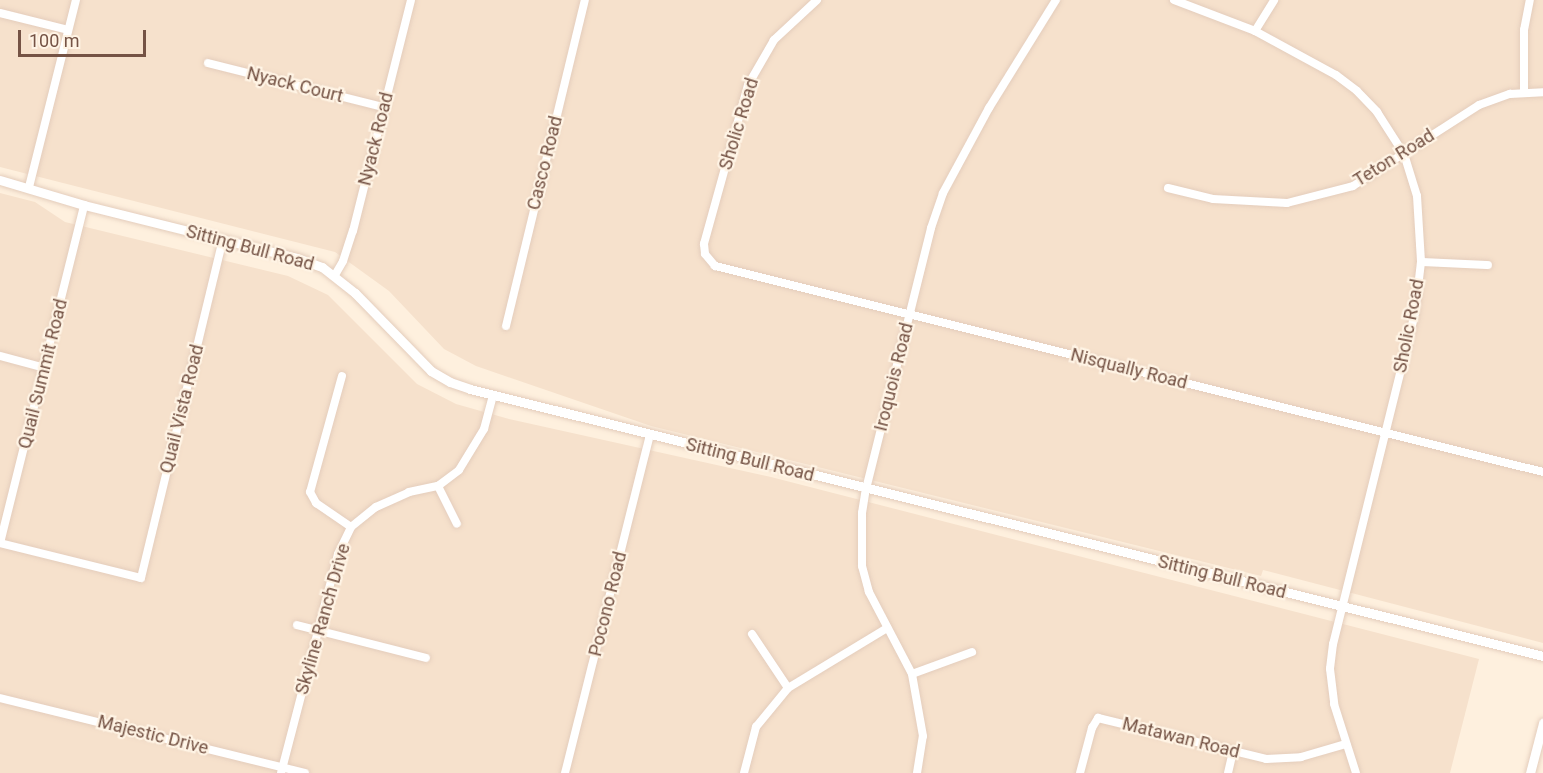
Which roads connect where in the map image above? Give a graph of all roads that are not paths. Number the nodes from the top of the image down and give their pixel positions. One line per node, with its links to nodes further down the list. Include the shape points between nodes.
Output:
1 (76, 0): 10 (street)
2 (411, 0): 15 (street, Nyack Road)
3 (585, 0): 27 (street, Casco Road)
4 (817, 0): 24 (street, Sholic Road, via 774,40 748,85 704,244 705,254)
5 (1056, 0): 26 (street, Iroquois Road, via 989,108 943,193)
6 (1174, 0): 11 (street, Sholic Road)
7 (1274, 0): 11 (street)
8 (1530, 0): 13 (street, via 1524,40)
9 (0, 14): 10 (street)
10 (68, 30): 18 (street)
11 (1255, 31): 16 (street, Sholic Road, via 1336,75 1357,91 1377,112)
12 (208, 63): 15 (street, Nyack Court)
13 (1524, 92): 14 (street, Teton Road); 16 (street, Teton Road, via 1492,99 1466,112)
14 (1543, 92)
15 (383, 107): 25 (street, Nyack Road, via 352,231)
16 (1404, 154): 19 (street, Teton Road, via 1353,186 1287,203 1213,199); 22 (street, Sholic Road, via 1417,196)
17 (0, 180): 18 (street, Sitting Bull Road)
18 (29, 188): 20 (street, Sitting Bull Road)
19 (1168, 188)
20 (84, 205): 21 (street, Sitting Bull Road); 29 (street, Quail Summit Road)
21 (223, 240): 25 (street, Sitting Bull Road, via 301,259); 39 (street, Quail Vista Road, via 141,578)
22 (1421, 262): 23 (street); 32 (street, Sholic Road, via 1415,314)
23 (1488, 265)
24 (715, 266): 26 (street, Nisqually Road)
25 (335, 275): 31 (street, Sitting Bull Road, via 431,371 455,384)
26 (910, 314): 32 (street, Nisqually Road); 36 (street, Iroquois Road)
27 (506, 326)
28 (0, 356): 29 (street)
29 (45, 368): 39 (street, Quail Summit Road)
30 (342, 376): 38 (street, via 310,492 316,503)
31 (493, 396): 33 (street, Sitting Bull Road); 35 (street, Skyline Ranch Drive, via 476,444 459,470)
32 (1386, 433): 34 (street, Nisqually Road); 40 (street, Sholic Road)
33 (650, 434): 36 (street, Sitting Bull Road); 56 (street, Pocono Road)
34 (1543, 472)
35 (438, 486): 37 (street); 38 (street, Skyline Ranch Drive, via 410,492 376,507)
36 (866, 489): 40 (street, Sitting Bull Road); 42 (street, Iroquois Road, via 862,566 869,592)
37 (457, 524)
38 (351, 527): 43 (street, Skyline Ranch Drive, via 338,554)
39 (0, 543)
40 (1342, 606): 46 (street, Sitting Bull Road); 52 (street, Sholic Road, via 1330,669 1334,704)
41 (297, 625): 43 (street)
42 (887, 628): 48 (street, Iroquois Road); 49 (street)
43 (318, 631): 47 (street); 54 (street, Skyline Ranch Drive)
44 (752, 634): 49 (street)
45 (972, 652): 48 (street)
46 (1543, 656)
47 (426, 658)
48 (912, 674): 58 (street, Iroquois Road, via 923,736)
49 (788, 688): 57 (street, via 756,727)
50 (0, 698): 54 (street, Majestic Drive)
51 (1543, 723): 62 (street)
52 (1346, 744): 53 (street, Matawan Road, via 1301,757 1266,759); 61 (street, Sholic Road)
53 (1233, 752): 59 (street, Matawan Road, via 1098,718); 60 (street)
54 (282, 770): 55 (street, Majestic Drive)
55 (305, 773)
56 (566, 773)
57 (744, 773)
58 (917, 773)
59 (1080, 773)
60 (1228, 773)
61 (1356, 773)
62 (1530, 773)

